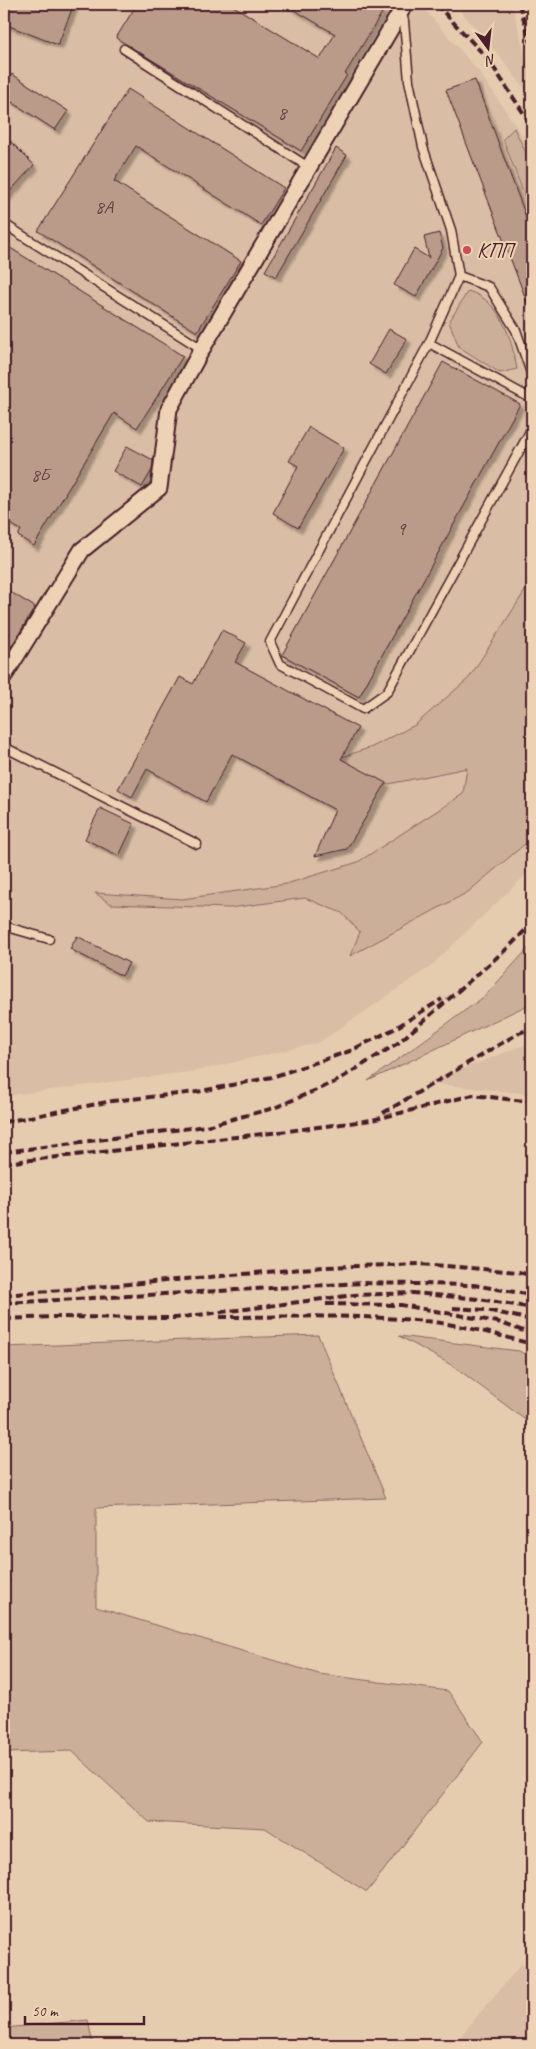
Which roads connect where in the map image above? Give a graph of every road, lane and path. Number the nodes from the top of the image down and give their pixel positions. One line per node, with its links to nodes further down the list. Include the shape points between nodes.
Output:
1 (402, 8): 3 (street); 5 (lane, via 409,81 423,147 451,230)
2 (124, 49): 3 (lane)
3 (310, 168): 7 (street)
4 (4, 224): 7 (lane)
5 (459, 276): 6 (lane); 8 (lane, via 489,287 516,330)
6 (429, 344): 9 (lane); 10 (lane, via 270,642 280,664 363,709 387,692)
7 (202, 349): 11 (street, via 169,409 159,488 82,550)
8 (532, 376)
9 (532, 399)
10 (532, 428)
11 (4, 676)
12 (4, 747): 13 (lane)
13 (197, 844)
14 (4, 926): 15 (lane)
15 (49, 939)

